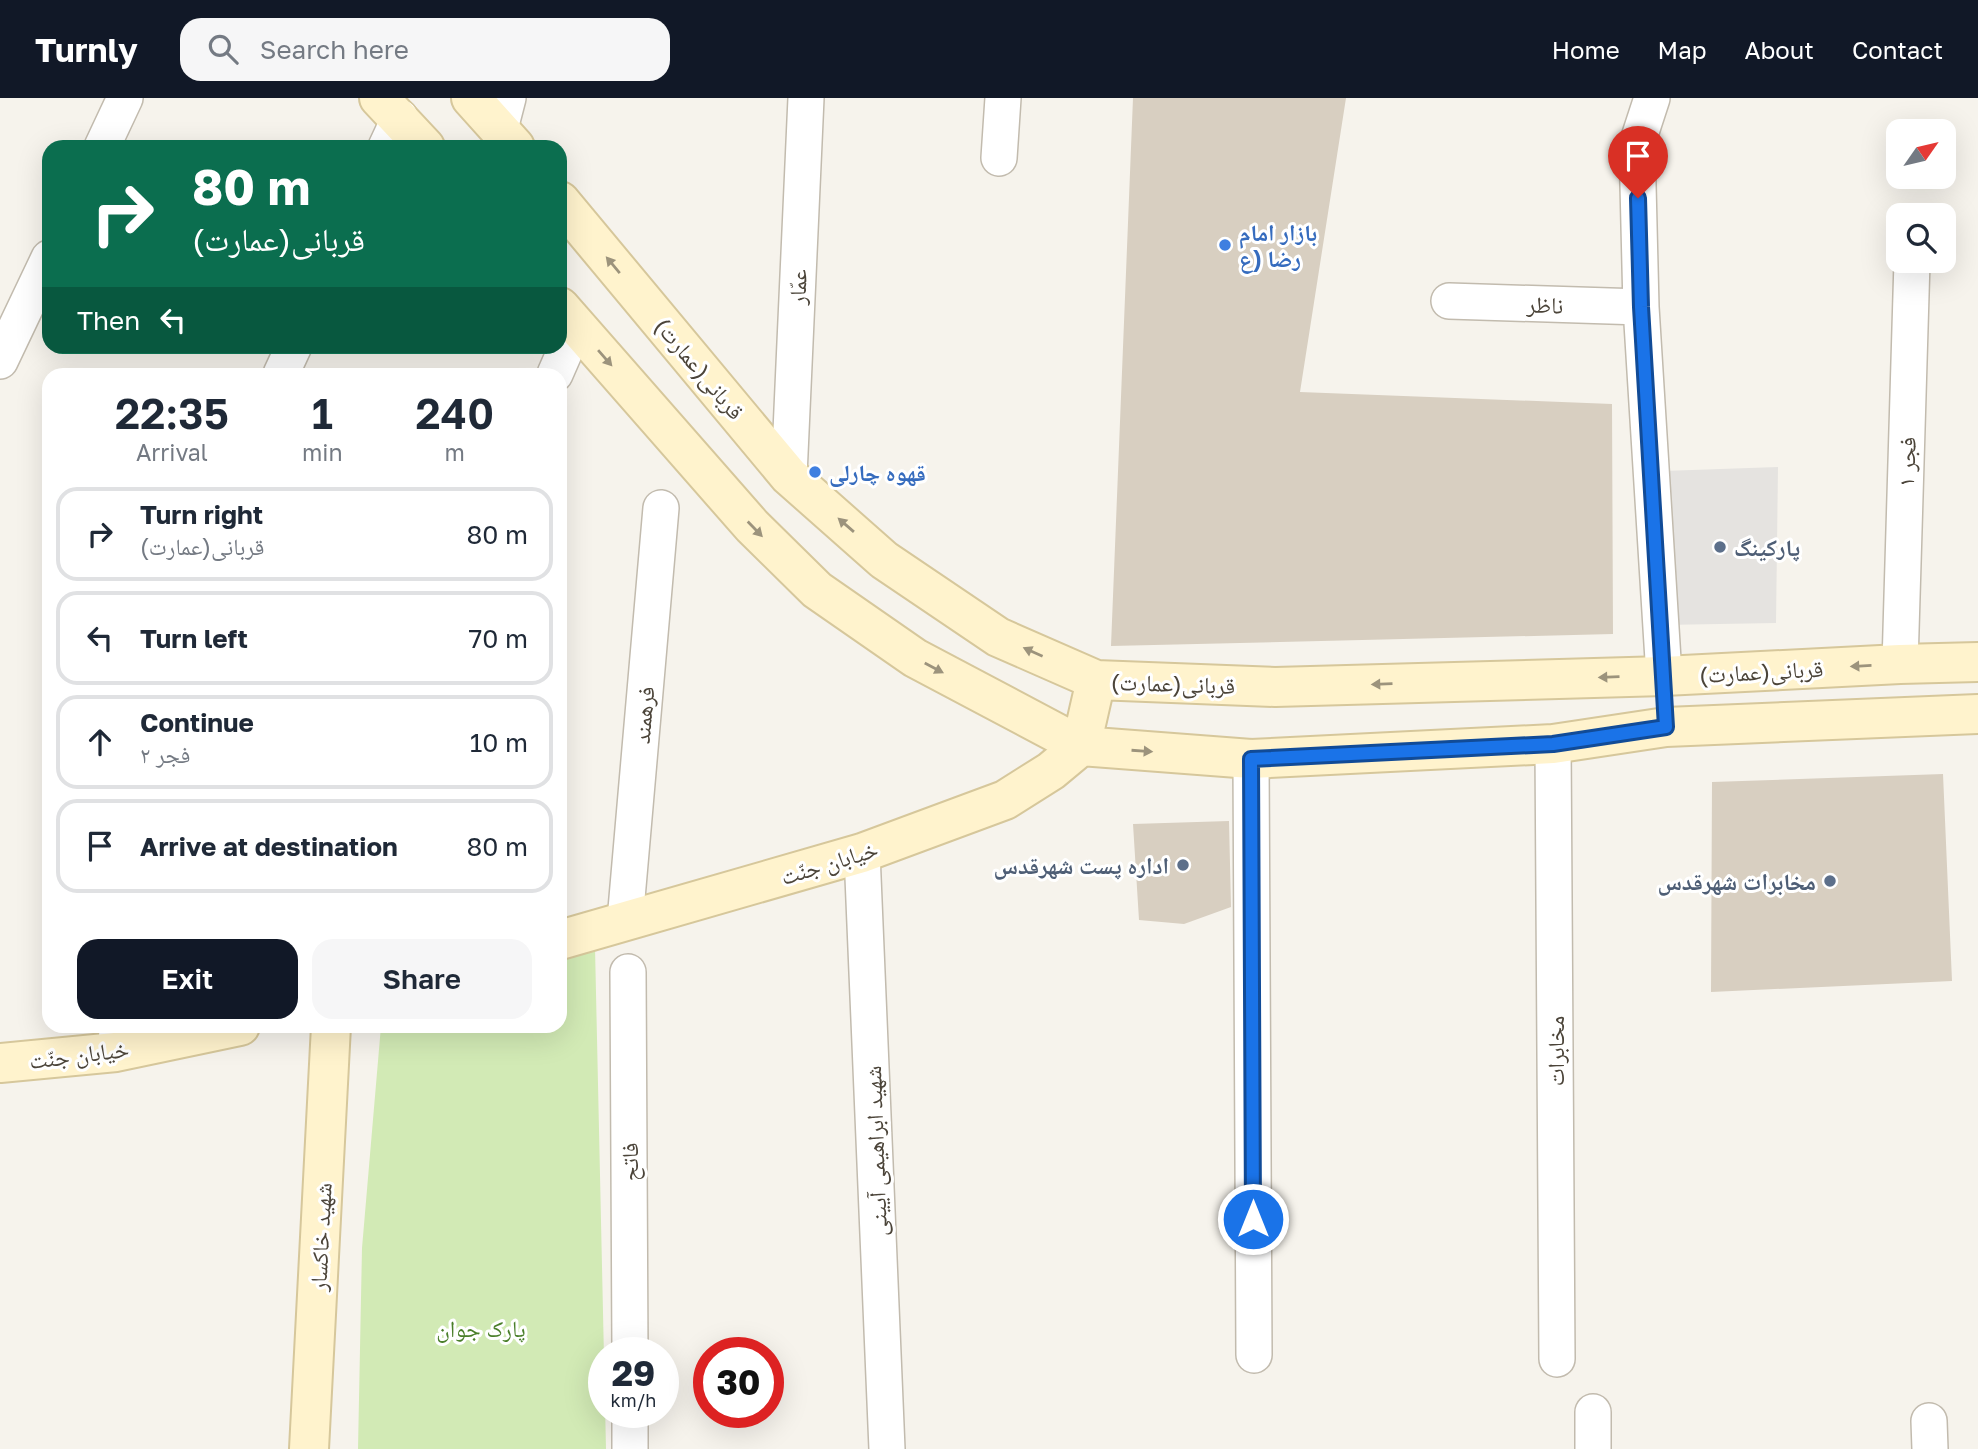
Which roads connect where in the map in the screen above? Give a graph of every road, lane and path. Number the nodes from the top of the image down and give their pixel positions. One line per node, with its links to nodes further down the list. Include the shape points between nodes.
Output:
1 (125, 98): 8 (street)
2 (471, 98): 7 (main road)
3 (806, 98): 18 (street, عمّار)
4 (1003, 98): 10 (street)
5 (1652, 98): 15 (street, via 1636,144)
6 (388, 121): 9 (main road)
7 (508, 125)
8 (105, 140)
9 (415, 140)
10 (999, 158)
11 (567, 209): 18 (main road, (عمارت)قربانی, one-way to 11)
12 (42, 273): 17 (street)
13 (1912, 273): 21 (street, فجر ۱)
14 (1449, 301): 15 (street, ناظر)
15 (1641, 307): 22 (street)
16 (568, 316): 27 (main road, one-way to 27, via 752,526 817,590 915,658)
17 (0, 361)
18 (789, 476): 23 (main road, (عمارت)قربانی, one-way to 18, via 998,637 884,560)
19 (661, 508): 30 (street, فرهمند)
20 (1978, 662): 21 (main road, (عمارت)قربانی)
21 (1900, 664): 22 (main road, (عمارت)قربانی, one-way to 22)
22 (1664, 676): 23 (main road, (عمارت)قربانی, one-way to 23, via 1275,687); 25 (main road)
23 (1096, 680): 27 (main road)
24 (1978, 714): 25 (main road)
25 (1666, 727): 26 (main road)
26 (1553, 744): 28 (main road); 39 (street, مخابرات)
27 (1081, 747): 28 (main road, one-way to 28); 29 (main road, خیابان جنّت, via 1005,800)
28 (1251, 759): 38 (street)
29 (863, 853): 30 (main road, خیابان جنّت); 44 (street, شهید ابراهیمی آیینی)
30 (625, 921): 31 (main road, خیابان جنّت)
31 (567, 938)
32 (628, 972): 37 (street, فاتح)
33 (174, 1033): 35 (main road, خیابان جنّت)
34 (331, 1033): 42 (main road, شهید خاکسار)
35 (117, 1039): 36 (main road, خیابان جنّت)
36 (0, 1063)
37 (630, 1337)
38 (1254, 1355)
39 (1558, 1359)
40 (1593, 1412): 45 (street)
41 (630, 1428): 43 (street)
42 (309, 1449)
43 (630, 1449)
44 (887, 1449)
45 (1593, 1449)

